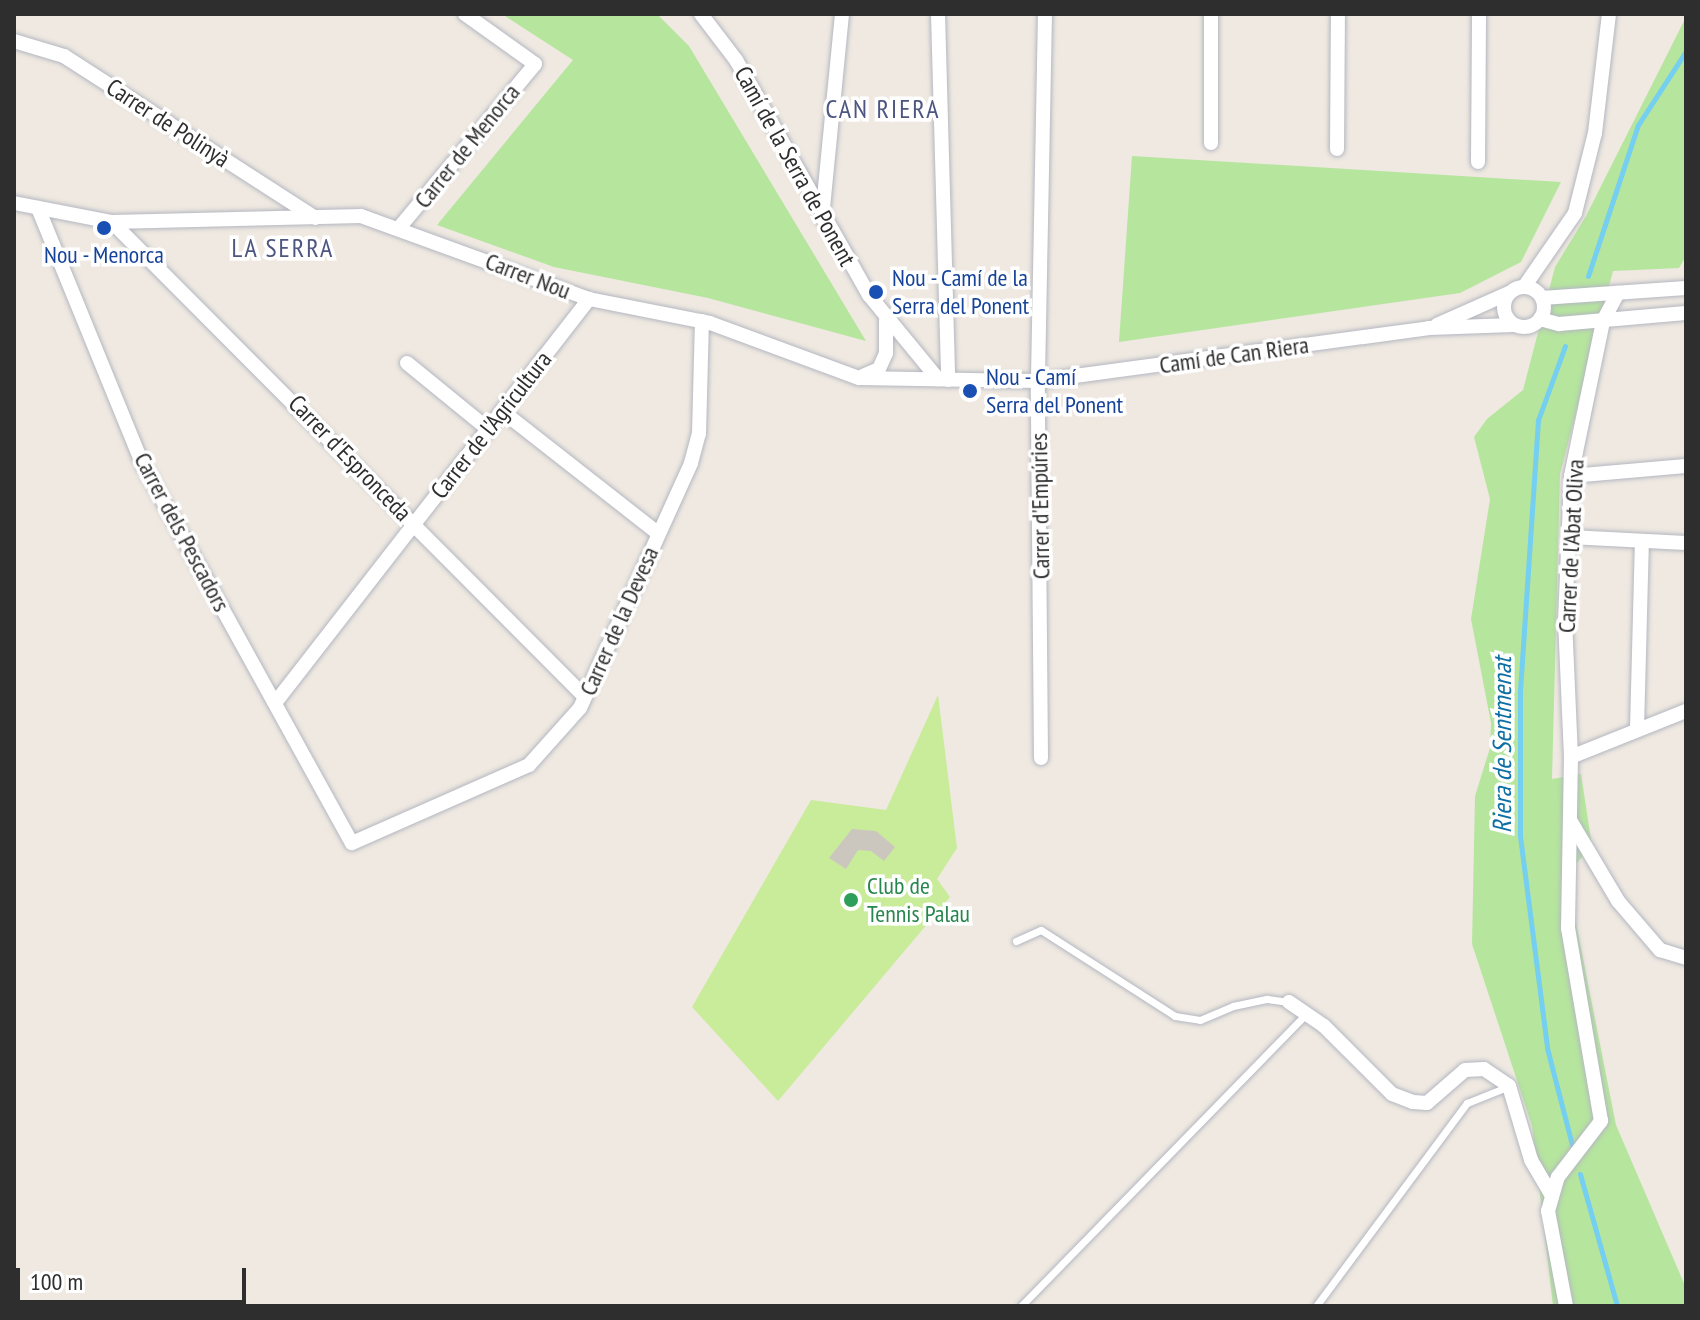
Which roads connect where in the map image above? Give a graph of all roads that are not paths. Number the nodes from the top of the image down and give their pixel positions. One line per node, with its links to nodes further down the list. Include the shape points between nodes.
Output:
1 (465, 14): 19 (street, Carrer de Menorca, via 535,64)
2 (701, 14): 17 (street, Camí de la Serra de Ponent, via 736,60)
3 (842, 14): 17 (street)
4 (938, 14): 35 (street)
5 (1045, 14): 36 (street, Carrer d'Empúries)
6 (1211, 14): 11 (street)
7 (1338, 14): 12 (street)
8 (1479, 14): 13 (street)
9 (1609, 14): 20 (street, via 1595,133 1575,213)
10 (14, 41): 16 (street, Carrer de Polinyà, via 64,56)
11 (1211, 143)
12 (1337, 149)
13 (1478, 162)
14 (14, 203): 15 (street, Carrer Nou)
15 (38, 208): 18 (street, Carrer Nou); 47 (street, Carrer dels Pescadors, via 142,463)
16 (315, 218): 18 (street, Carrer Nou); 19 (street, Carrer Nou, via 361,216)
17 (822, 218): 28 (street, Camí de la Serra de Ponent)
18 (112, 222): 41 (street, Carrer d'Espronceda)
19 (399, 228): 25 (street, Carrer Nou)
20 (1524, 287): 22 (street); 24 (street)
21 (1686, 288): 23 (street)
22 (1509, 293): 31 (street, via 1504,310); 32 (street, Camí de Can Riera)
23 (1618, 293): 24 (street); 30 (street, Carrer de l'Abat Oliva)
24 (1542, 298): 27 (street)
25 (589, 299): 29 (street, Carrer Nou); 37 (street, Carrer de l'Agricultura)
26 (1686, 313): 30 (street)
27 (1540, 319): 30 (street, via 1559,324); 31 (street, via 1529,327)
28 (886, 320): 34 (street, via 886,353 879,369); 35 (street, Camí de la Serra de Ponent)
29 (702, 321): 34 (street, Carrer Nou); 42 (street, Carrer de la Devesa, via 699,434)
30 (1603, 321): 40 (street, Carrer de l'Abat Oliva)
31 (1513, 325): 32 (street, Camí de Can Riera)
32 (1429, 328): 36 (street, Camí de Can Riera)
33 (407, 363): 38 (street)
34 (859, 378): 35 (street, Carrer Nou)
35 (943, 380): 36 (street, Carrer Nou)
36 (1038, 381): 51 (street, Carrer d'Empúries)
37 (502, 411): 38 (street, Carrer de l'Agricultura); 42 (street)
38 (488, 429): 41 (street, Carrer de l'Agricultura)
39 (1686, 466): 40 (street)
40 (1571, 476): 43 (street, Carrer de l'Abat Oliva)
41 (414, 524): 46 (street, Carrer d'Espronceda); 47 (street, Carrer de l'Agricultura)
42 (659, 534): 46 (street, Carrer de la Devesa)
43 (1570, 537): 44 (street); 50 (street, Carrer de l'Abat Oliva, via 1565,622)
44 (1642, 541): 45 (street); 49 (street)
45 (1686, 543)
46 (585, 697): 53 (street, Carrer de la Devesa, via 529,765)
47 (275, 703): 53 (street, Carrer dels Pescadors)
48 (1686, 711): 49 (street)
49 (1637, 729): 50 (street)
50 (1571, 757): 52 (street, Carrer de l'Abat Oliva)
51 (1041, 758)
52 (1570, 820): 55 (street, via 1618,901 1660,950); 59 (street, Carrer de l'Abat Oliva, via 1568,928 1601,1121 1558,1177)
53 (352, 843)
54 (1016, 941): 56 (lane, via 1041,930 1175,1016 1200,1020 1267,999)
55 (1686, 958)
56 (1289, 1002): 57 (street)
57 (1306, 1014): 58 (street, via 1392,1094 1413,1102 1427,1103 1465,1070 1484,1069); 60 (lane)
58 (1509, 1086): 59 (street, via 1531,1160); 61 (lane, via 1467,1103)
59 (1552, 1196): 62 (street, via 1548,1211)
60 (1021, 1306)
61 (1316, 1306)
62 (1566, 1306)

